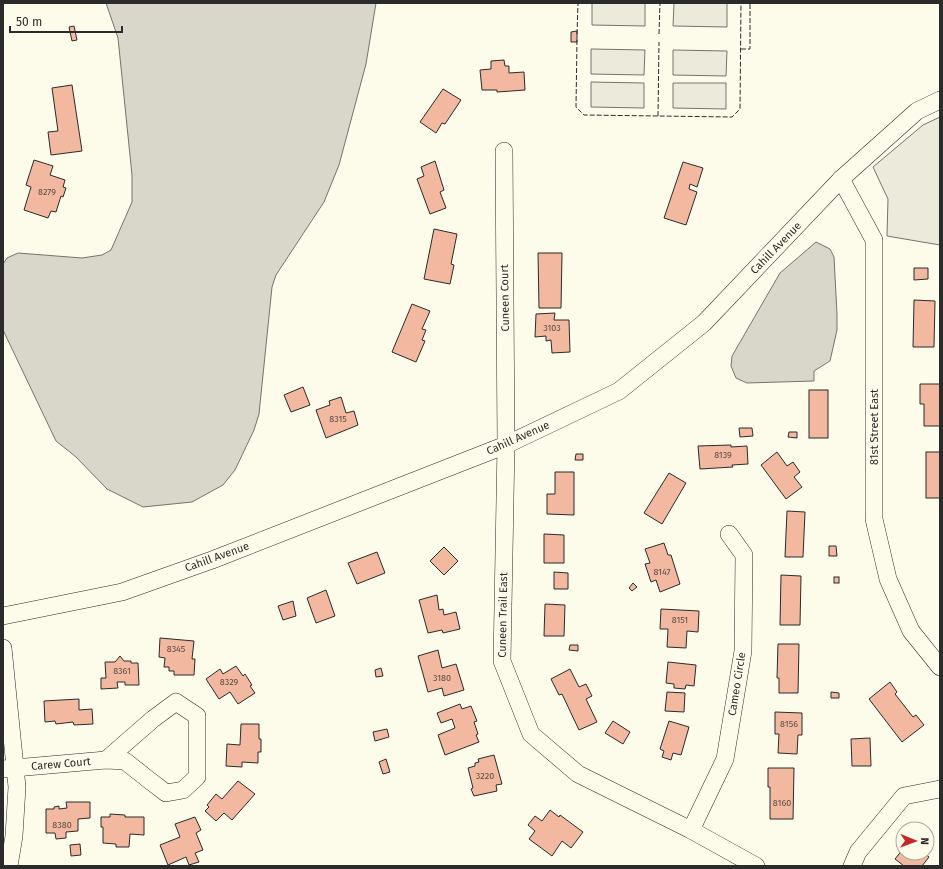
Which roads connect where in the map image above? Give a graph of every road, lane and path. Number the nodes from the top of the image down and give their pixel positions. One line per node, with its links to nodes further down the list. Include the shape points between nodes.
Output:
1 (940, 100): 3 (street, Cahill Avenue, via 917,112)
2 (504, 151): 4 (street, Cuneen Court)
3 (841, 179): 4 (street, Cahill Avenue, via 704,323 619,391); 8 (street, 81st Street East, via 874,240 874,519 888,579 911,631)
4 (506, 445): 6 (street, Cahill Avenue, via 212,560 122,592); 12 (street, Cuneen Trail East, via 502,662 530,734 578,774)
5 (729, 534): 12 (street, Cameo Circle, via 744,556 743,651 725,759)
6 (3, 616)
7 (3, 648): 10 (street)
8 (940, 667)
9 (106, 760): 9 (street, Carew Court, via 176,702 197,716 197,777 183,790 166,792 125,761); 10 (street, Carew Court)
10 (9, 769): 13 (street, via 18,787)
11 (940, 789): 15 (street, via 904,796 858,852)
12 (691, 830): 14 (street, Cuneen Trail East)
13 (9, 866)
14 (756, 866)
15 (852, 866)

